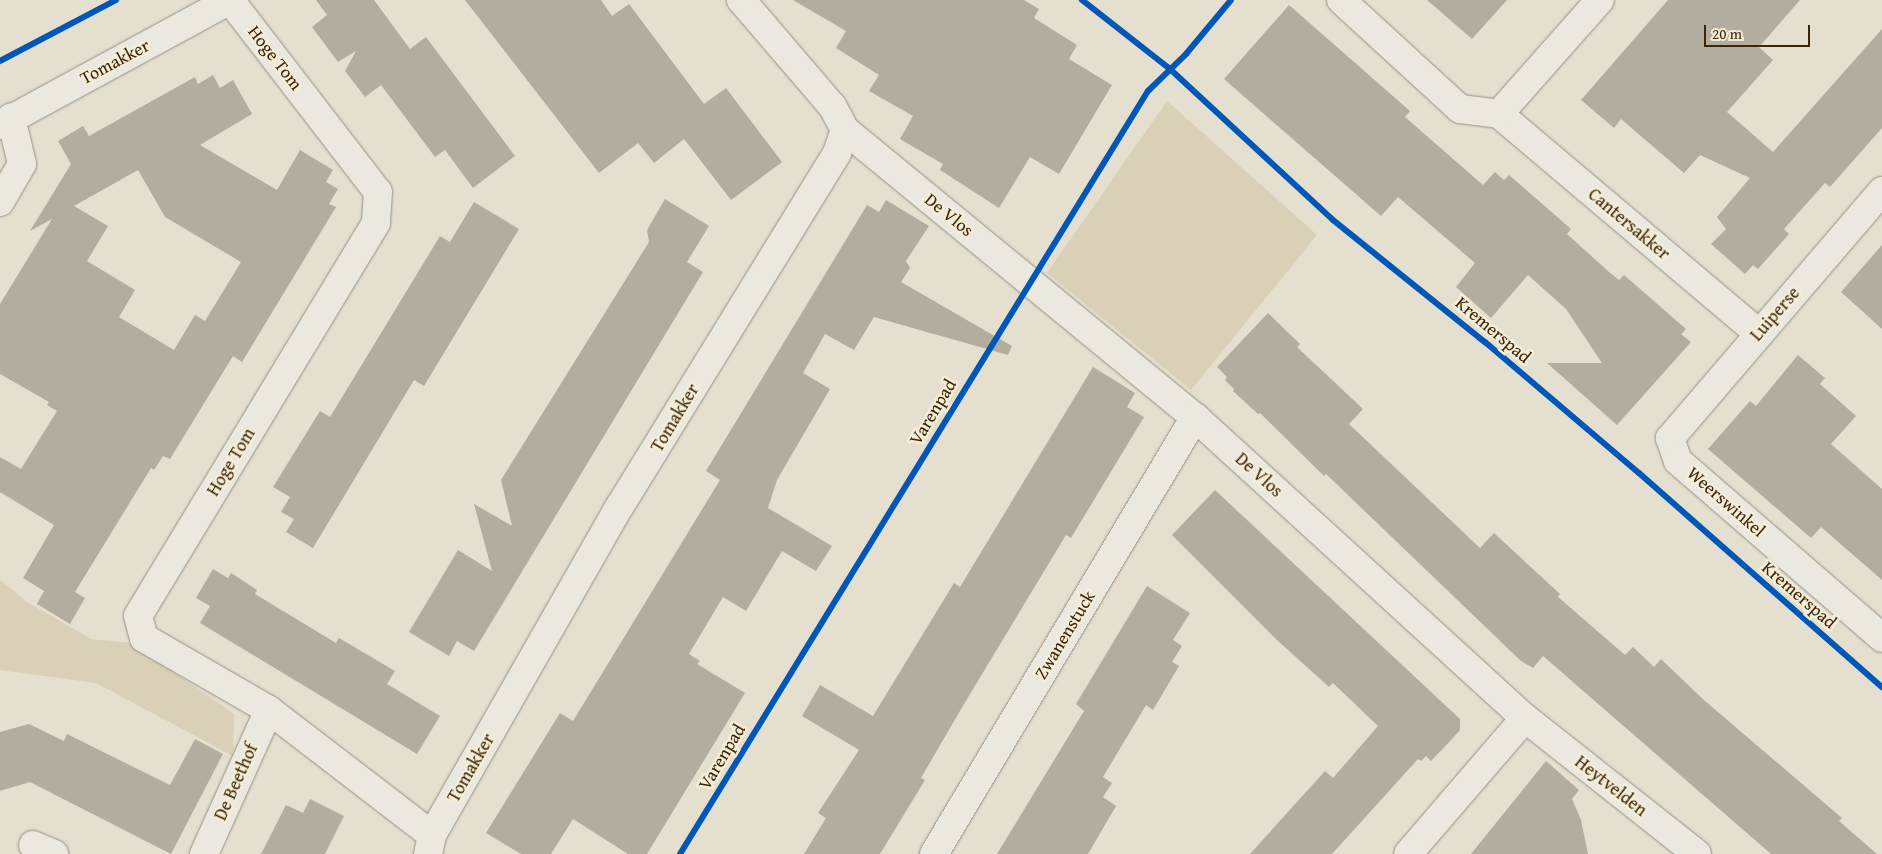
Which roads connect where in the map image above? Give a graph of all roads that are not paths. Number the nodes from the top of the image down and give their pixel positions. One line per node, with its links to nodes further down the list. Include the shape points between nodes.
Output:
1 (230, 0): 6 (street, Tomakker); 14 (street, Hoge Tom, via 378,192 376,223 138,616 144,638)
2 (740, 0): 7 (street, via 832,106)
3 (1341, 0): 5 (street, via 1460,109)
4 (1600, 0): 5 (street)
5 (1499, 114): 10 (street, Cantersakker)
6 (6, 121): 9 (street, via 22,164)
7 (845, 130): 11 (street, De Vlos); 16 (street, Tomakker, via 836,153 620,506)
8 (1880, 199): 10 (street, Luiperse)
9 (0, 202)
10 (1758, 333): 12 (street, Luiperse)
11 (1196, 417): 15 (street, De Vlos); 18 (street, Zwanenstuck)
12 (1670, 438): 13 (street, Weerswinkel, via 1678,461)
13 (1882, 638)
14 (268, 710): 16 (street, Hoge Tom); 17 (street, De Beethof)
15 (1525, 718): 19 (street); 20 (street, Heytvelden)
16 (430, 845)
17 (204, 854)
18 (934, 854)
19 (1408, 854)
20 (1697, 854)

